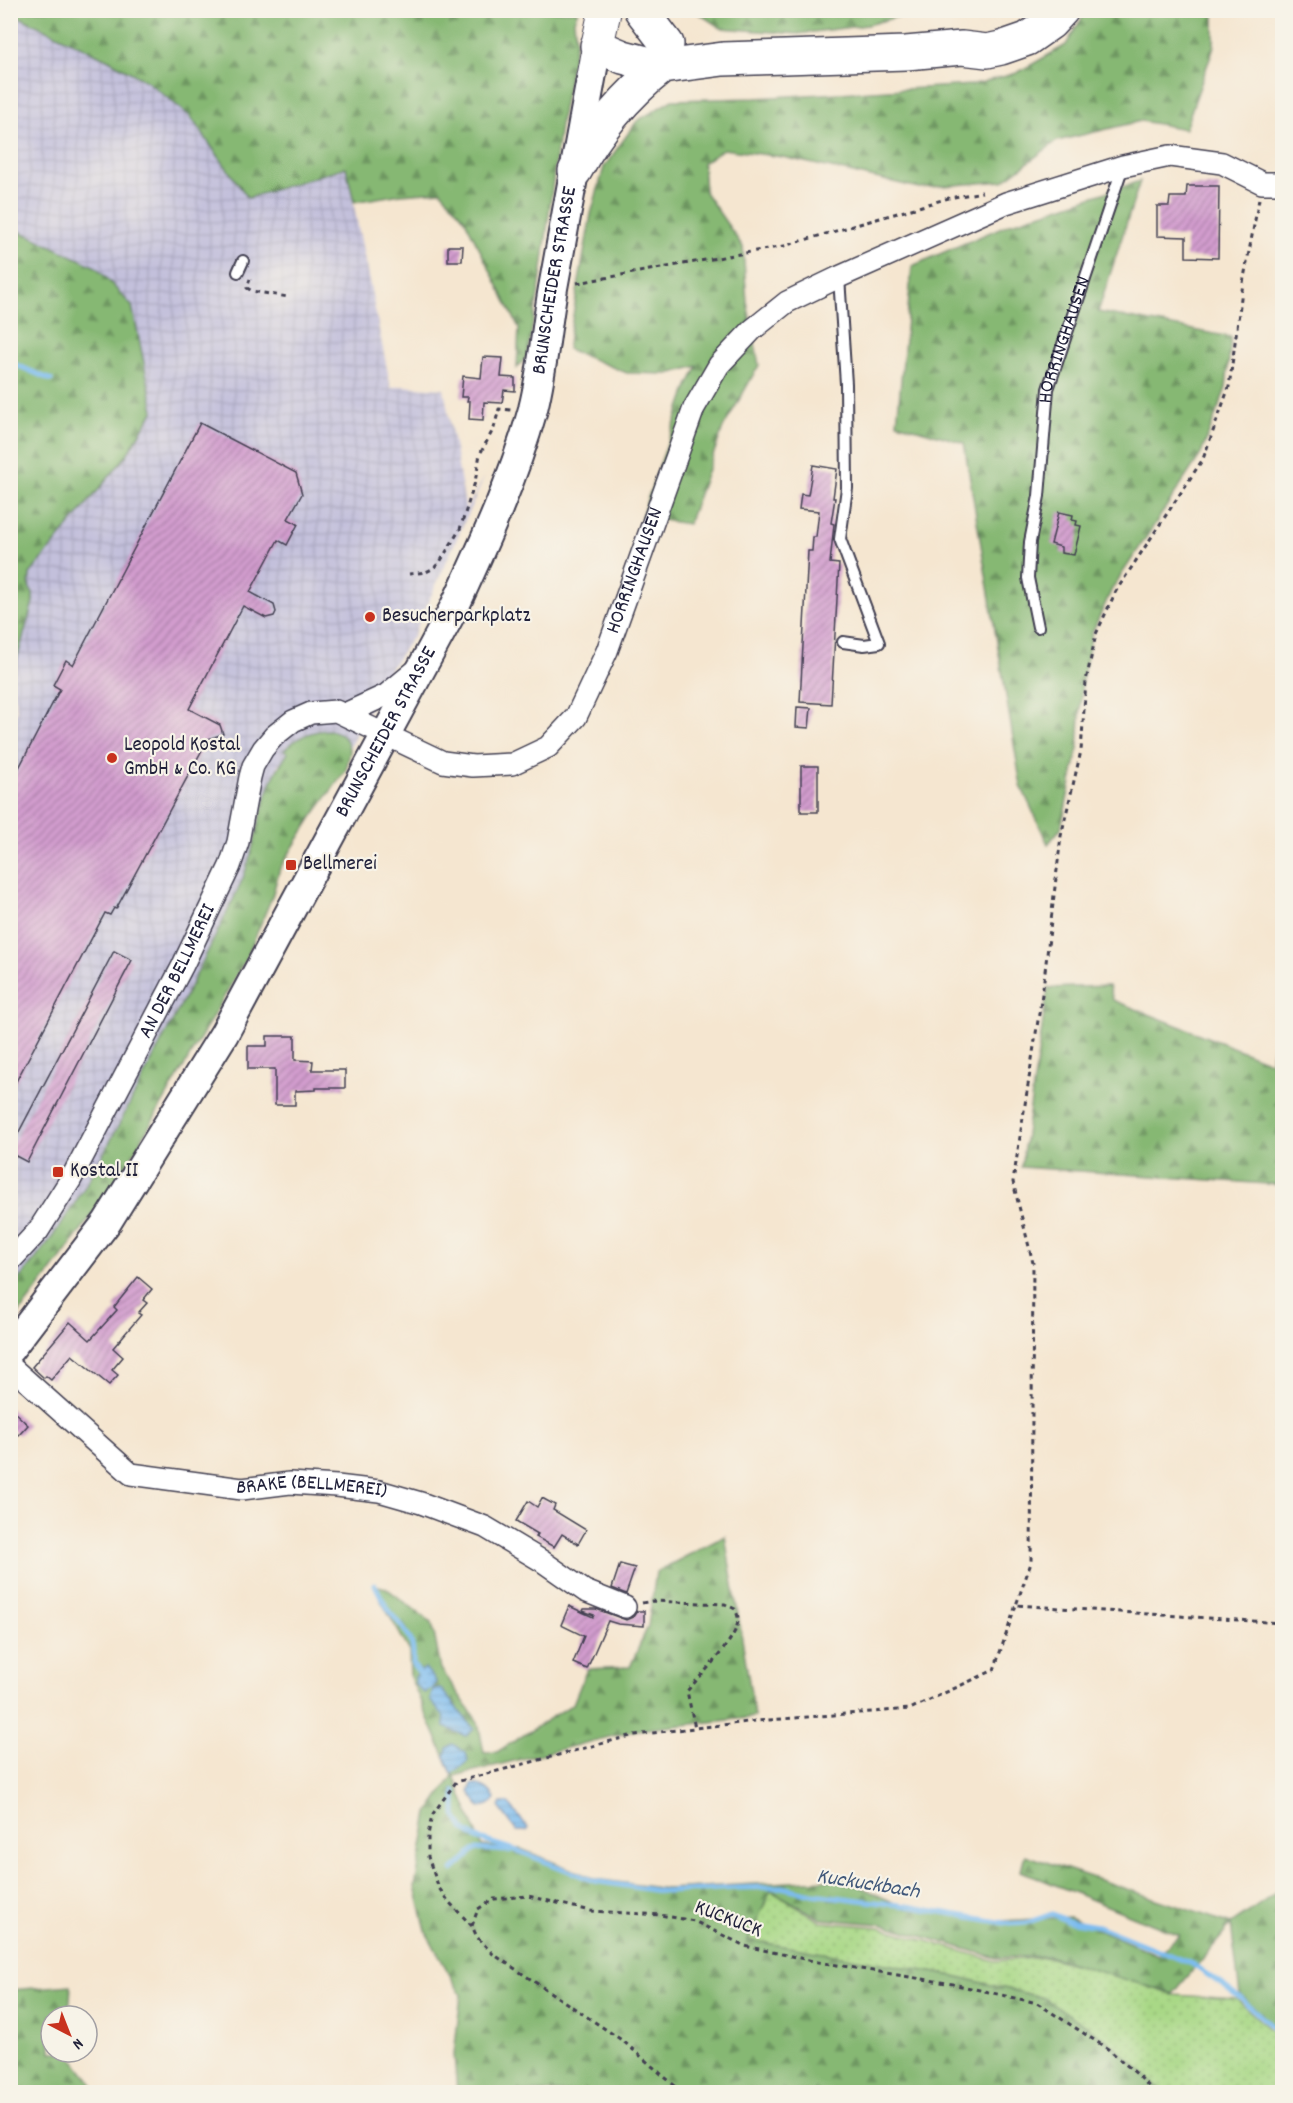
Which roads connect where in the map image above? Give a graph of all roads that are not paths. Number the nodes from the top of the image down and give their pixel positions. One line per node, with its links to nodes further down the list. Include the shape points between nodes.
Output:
1 (605, 10): 5 (main road, BRUNSCHEIDER STRASSE)
2 (641, 10): 7 (highway)
3 (1034, 10): 6 (highway, via 1006,31)
4 (1062, 10): 6 (highway, via 1039,31 1014,44 987,51)
5 (597, 46): 7 (highway, via 625,38); 9 (main road, BRUNSCHEIDER STRASSE)
6 (962, 48): 7 (highway, via 723,59)
7 (665, 56): 9 (highway, via 614,111)
8 (1123, 166): 10 (street, HORRINGHAUSEN, via 1170,156 1222,163); 13 (street, HORRINGHAUSEN, via 1005,203); 14 (lane, HORRINGHAUSEN, via 1048,389 1028,578)
9 (574, 171): 16 (main road, BRUNSCHEIDER STRASSE, via 532,410 498,510 454,608)
10 (1272, 183)
11 (243, 261): 12 (lane)
12 (238, 272)
13 (839, 277): 15 (lane, via 847,488 840,539 879,643); 18 (street, HORRINGHAUSEN, via 787,302 718,365 694,408 607,651 576,717 548,747 512,764 474,766 443,762)
14 (1038, 627)
15 (843, 642)
16 (423, 664): 17 (street, AN DER BELLMEREI, via 386,695); 18 (main road, BRUNSCHEIDER STRASSE)
17 (345, 714): 18 (street, AN DER BELLMEREI); 19 (street, AN DER BELLMEREI, via 310,713 292,720 263,749 253,766 230,866 182,967 71,1179 38,1231)
18 (385, 734): 20 (main road, BRUNSCHEIDER STRASSE, via 212,1054 107,1222)
19 (10, 1261)
20 (10, 1349)
21 (10, 1366): 22 (street, BRAKE (BELLMEREI), via 131,1474 242,1489 290,1483 379,1491 485,1527 585,1591)
22 (625, 1606)

